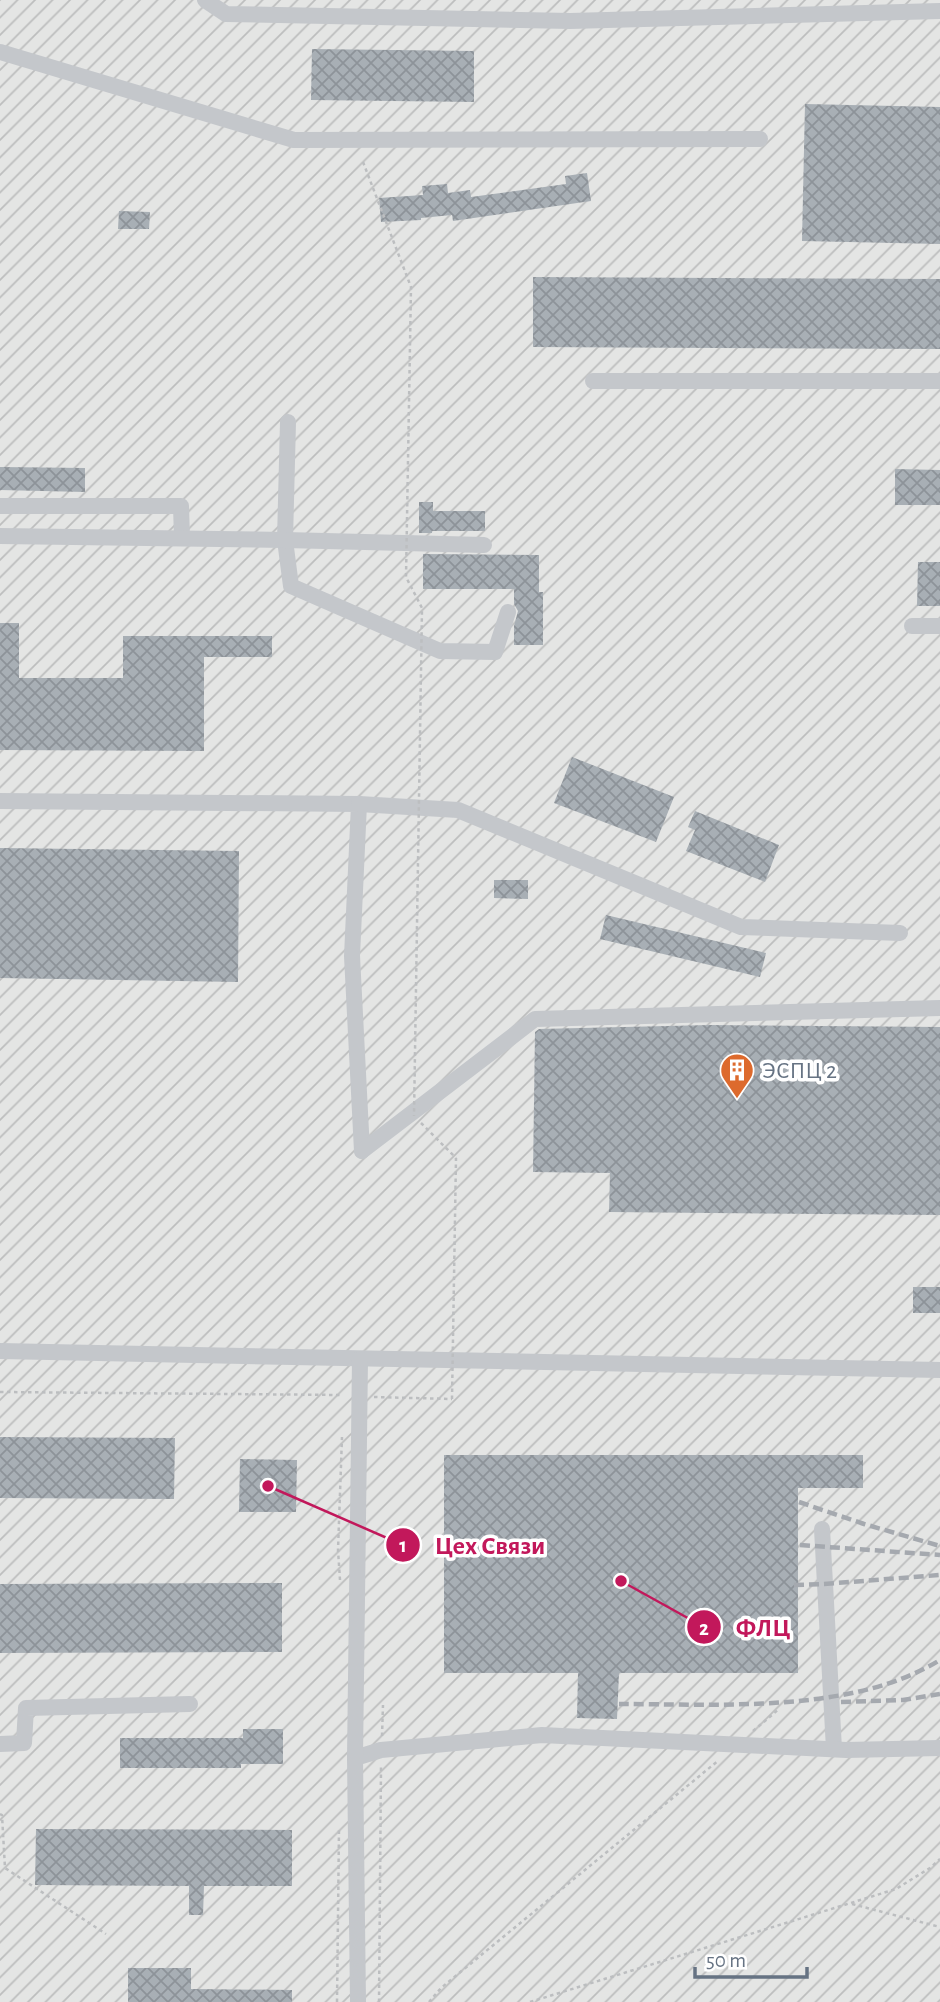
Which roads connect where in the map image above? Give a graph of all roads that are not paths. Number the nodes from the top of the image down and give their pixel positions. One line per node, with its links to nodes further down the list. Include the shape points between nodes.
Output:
1 (205, 0): 2 (street, via 226,14 556,21)
2 (940, 11)
3 (0, 52): 4 (street, via 294,140)
4 (760, 139)
5 (593, 381): 6 (street)
6 (940, 381)
7 (288, 422): 11 (street)
8 (0, 506): 10 (street, via 181,506)
9 (0, 536): 10 (street)
10 (182, 538): 11 (street)
11 (285, 540): 12 (street); 13 (street, via 291,586 440,651 495,652)
12 (484, 545)
13 (508, 612)
14 (912, 626): 15 (street)
15 (940, 626)
16 (0, 801): 17 (street)
17 (359, 804): 18 (street, via 458,810 741,927); 19 (street, via 352,956 362,1151 535,1019)
18 (900, 933)
19 (940, 1008)
20 (0, 1351): 21 (street)
21 (360, 1359): 22 (street); 28 (street)
22 (940, 1370)
23 (822, 1529): 27 (street)
24 (190, 1704): 25 (street, via 26,1708 24,1743)
25 (0, 1744)
26 (940, 1748): 27 (street)
27 (834, 1749): 28 (street, via 542,1735 381,1750)
28 (355, 1758): 29 (street)
29 (358, 2002)

